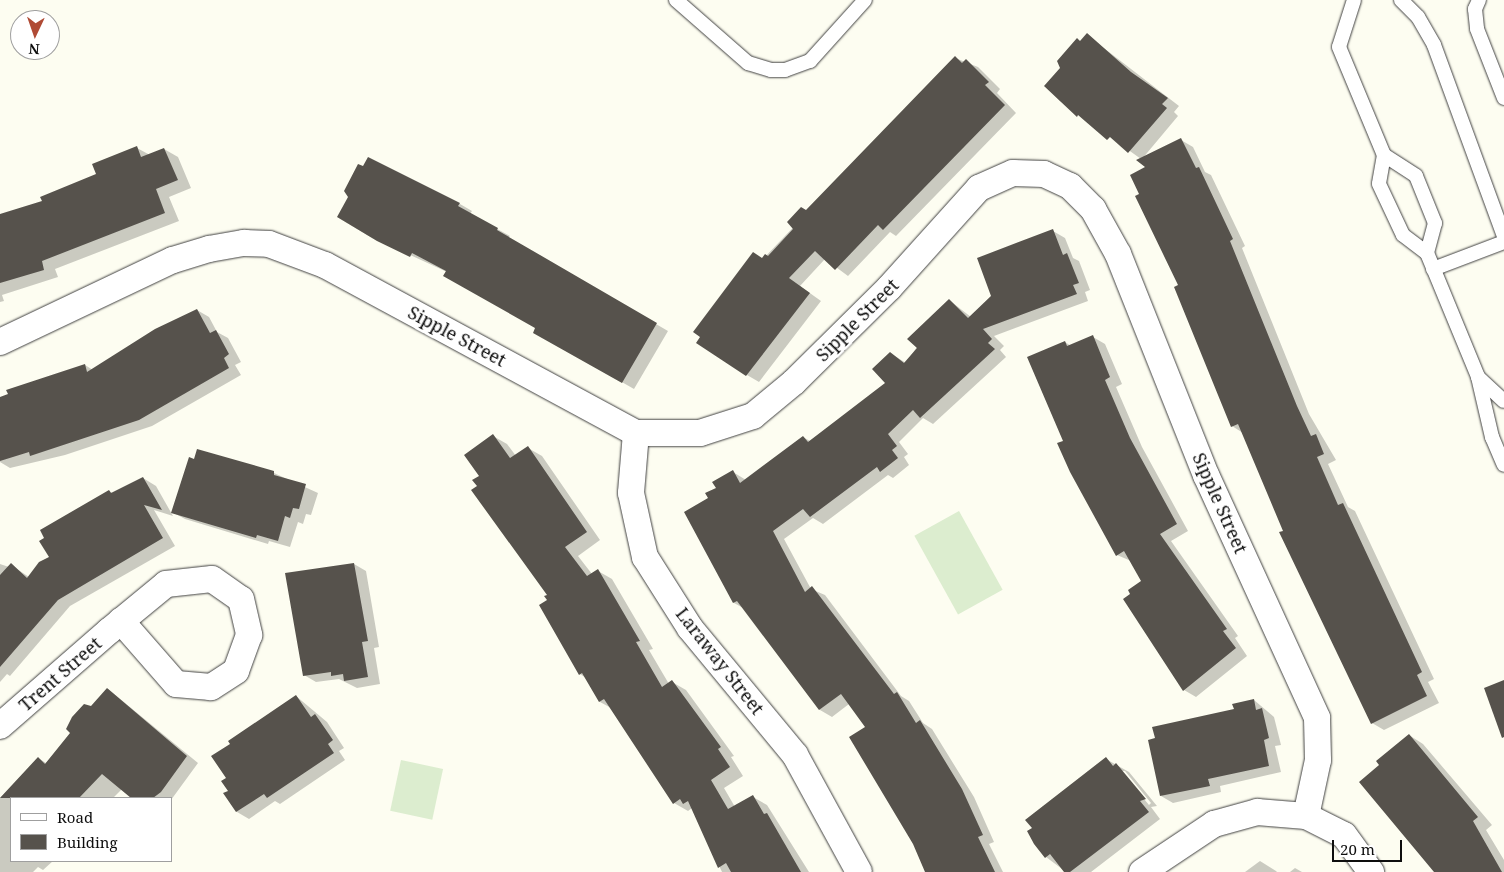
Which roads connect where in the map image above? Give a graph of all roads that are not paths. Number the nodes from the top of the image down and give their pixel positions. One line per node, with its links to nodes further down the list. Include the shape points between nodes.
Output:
1 (676, 0): 2 (lane, via 748,63 758,68 778,70 810,61)
2 (865, 0)
3 (1354, 0): 7 (lane, via 1339,47)
4 (1401, 0): 8 (lane, via 1418,17 1434,45)
5 (1479, 0): 6 (lane, via 1475,9 1477,29)
6 (1504, 98)
7 (1384, 155): 10 (lane, via 1379,184 1403,236); 10 (lane, via 1416,176 1434,223)
8 (1504, 236)
9 (1504, 242): 11 (lane)
10 (1427, 253): 11 (lane)
11 (1433, 269): 13 (lane)
12 (0, 342): 15 (street, Sipple Street, via 173,260 244,243 269,244 325,265)
13 (1478, 377): 14 (lane); 16 (lane, via 1492,437)
14 (1504, 401)
15 (636, 433): 19 (street, Sipple Street, via 700,433 753,416 794,382 890,288 979,188 1012,172 1044,174 1070,186 1093,209 1118,254 1206,475 1316,718 1318,760); 20 (street, Laraway Street, via 631,493 645,557 690,628 795,755)
16 (1504, 465)
17 (121, 621): 17 (street, Trent Street, via 166,584 212,579 241,600 250,635 236,670 228,676 211,687 176,684); 18 (street, Trent Street)
18 (0, 726)
19 (1306, 816): 21 (street, via 1257,812 1214,824); 22 (street, via 1344,835)
20 (859, 872)
21 (1142, 872)
22 (1371, 872)

